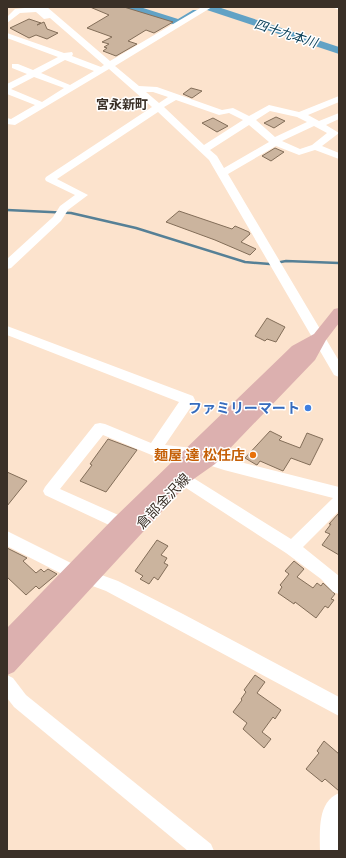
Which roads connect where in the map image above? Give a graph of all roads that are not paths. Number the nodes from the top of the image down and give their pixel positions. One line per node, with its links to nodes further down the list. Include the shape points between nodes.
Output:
1 (42, 7): 6 (street)
2 (208, 7): 11 (street)
3 (336, 7): 4 (street)
4 (339, 8)
5 (7, 21): 6 (street, via 18,11 38,9 56,24)
6 (65, 27): 8 (street)
7 (7, 35): 9 (street)
8 (85, 45): 9 (street); 11 (street)
9 (64, 56): 11 (street); 12 (street)
10 (15, 66): 12 (street)
11 (105, 68): 13 (street); 14 (street)
12 (33, 73): 13 (street); 15 (street)
13 (71, 88): 18 (street)
14 (136, 88): 16 (street, via 154,89); 19 (street)
15 (7, 90): 18 (street)
16 (175, 96): 19 (street); 23 (street, via 222,113 230,110)
17 (339, 99): 20 (street)
18 (42, 105): 22 (street, via 12,123)
19 (158, 107): 27 (street); 30 (street, via 50,179 83,195)
20 (300, 115): 23 (street, via 269,108); 24 (street)
21 (339, 116): 24 (street)
22 (7, 121)
23 (251, 121): 25 (street); 27 (street)
24 (317, 123): 25 (street); 26 (street, via 334,133)
25 (275, 141): 26 (street, via 299,152); 29 (street)
26 (315, 147): 28 (street)
27 (204, 150): 29 (street, via 213,158)
28 (339, 156)
29 (222, 173): 33 (street)
30 (7, 265)
31 (339, 313): 33 (main road, 倉部金沢線)
32 (7, 330): 35 (street, via 188,400)
33 (320, 337): 34 (street); 36 (main road, 倉部金沢線, via 309,356)
34 (339, 372)
35 (154, 450): 36 (street); 39 (street, via 100,428 50,491)
36 (201, 456): 37 (main road, 倉部金沢線); 38 (street); 39 (main road, 倉部金沢線)
37 (182, 478): 39 (main road, 倉部金沢線); 41 (street)
38 (338, 504): 41 (street)
39 (128, 526): 42 (main road, 倉部金沢線)
40 (7, 538): 42 (street)
41 (292, 548): 43 (street, via 327,574)
42 (82, 574): 44 (main road, 倉部金沢線); 45 (main road, 倉部金沢線); 47 (street, via 177,619)
43 (339, 587)
44 (7, 642)
45 (7, 665)
46 (7, 684): 49 (street, via 20,701)
47 (339, 707)
48 (339, 803): 50 (street, via 330,818)
49 (204, 851)
50 (330, 851)

